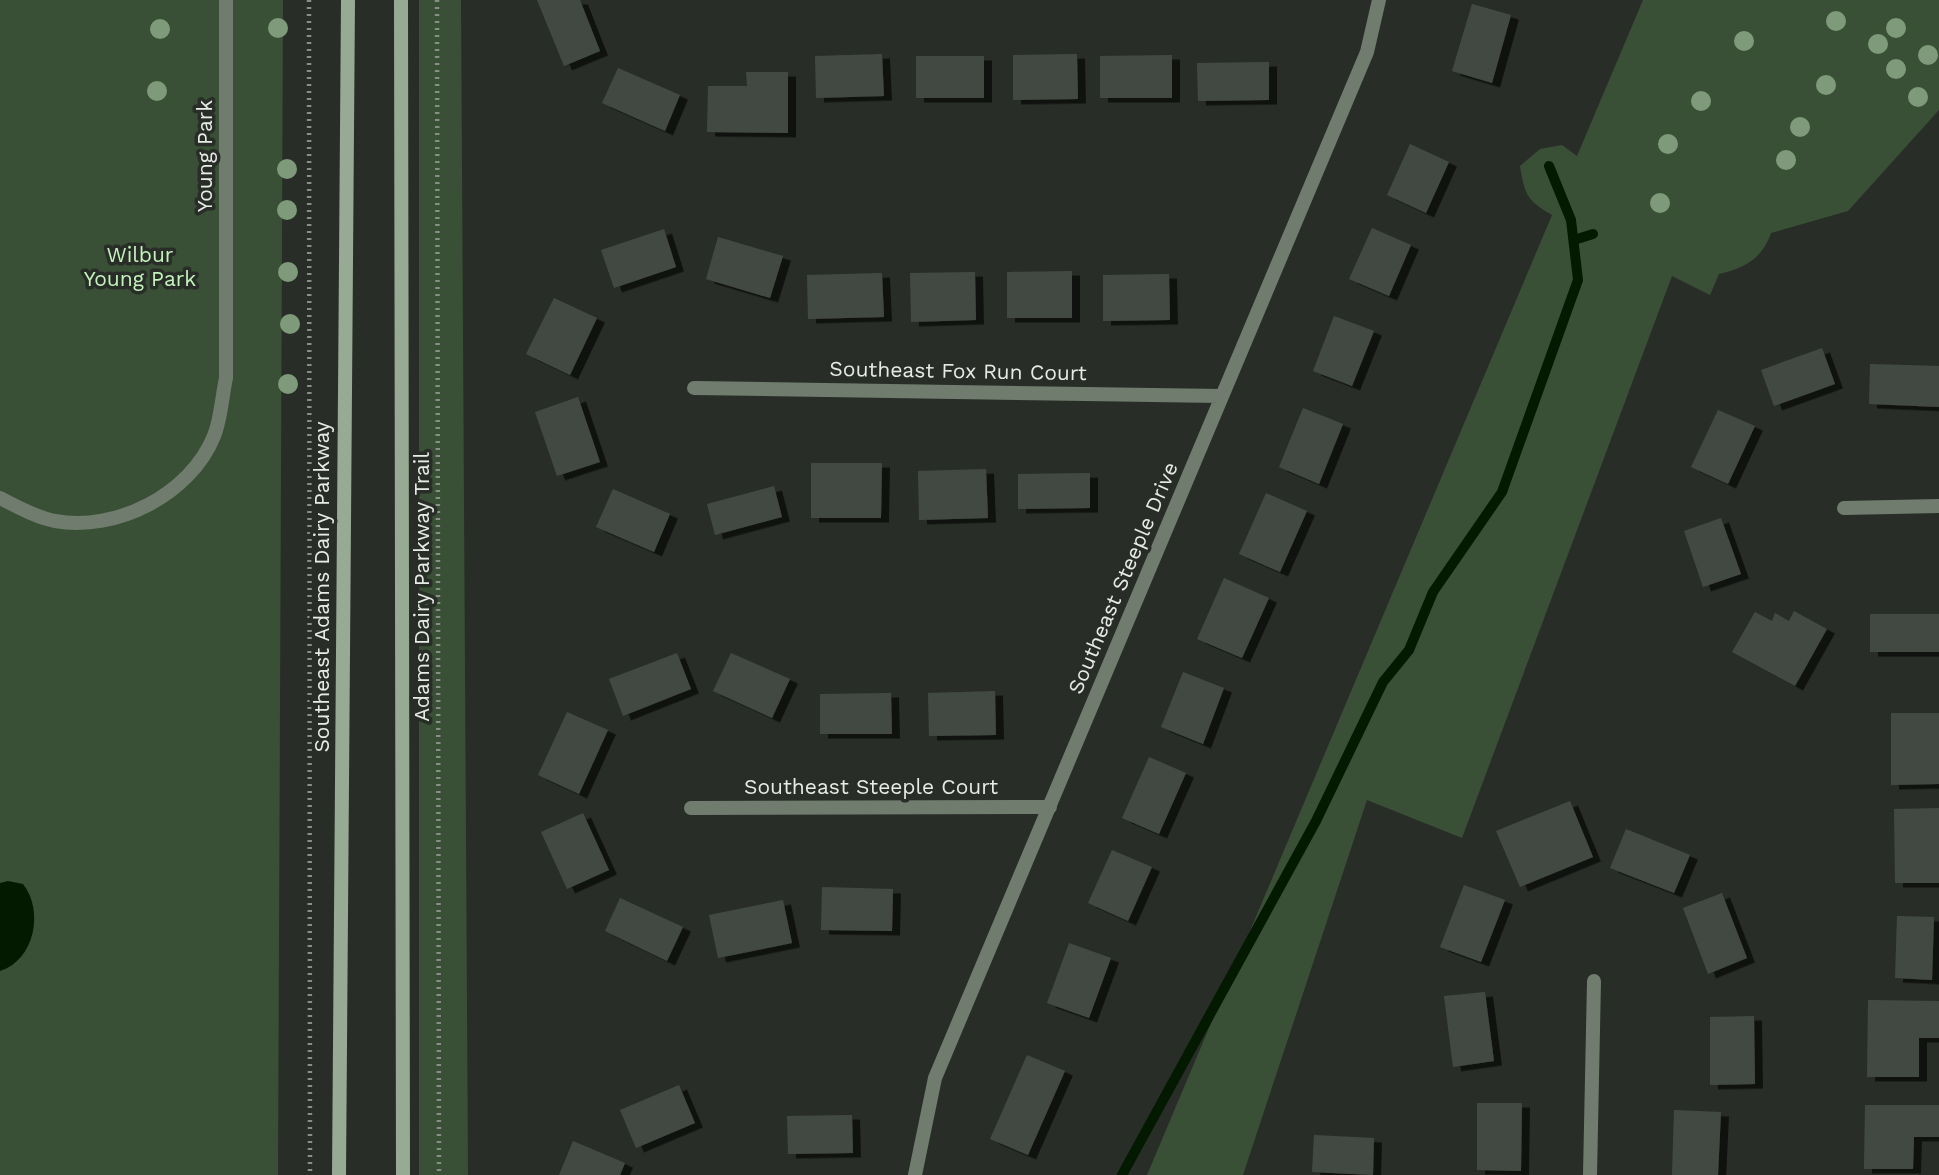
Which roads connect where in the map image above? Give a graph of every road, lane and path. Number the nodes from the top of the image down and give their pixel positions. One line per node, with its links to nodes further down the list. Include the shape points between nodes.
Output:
1 (226, 0): 9 (street, Young Park, via 226,378 214,435 196,466 173,488 127,514 95,523 53,521)
2 (309, 0): 15 (path)
3 (348, 0): 16 (main road, Southeast Adams Dairy Parkway)
4 (401, 0): 17 (main road)
5 (437, 0): 18 (path, Adams Dairy Parkway Trail)
6 (1378, 0): 8 (street, Southeast Steeple Drive, via 1367,52)
7 (694, 388): 8 (street, Southeast Fox Run Court)
8 (1221, 396): 12 (street, Southeast Steeple Drive)
9 (0, 498)
10 (1939, 506): 11 (street)
11 (1844, 508)
12 (1050, 807): 13 (street, Southeast Steeple Court); 19 (street, Southeast Steeple Drive, via 935,1078)
13 (691, 808)
14 (1594, 981): 20 (street)
15 (310, 1175)
16 (339, 1175)
17 (403, 1175)
18 (439, 1175)
19 (915, 1175)
20 (1590, 1175)

